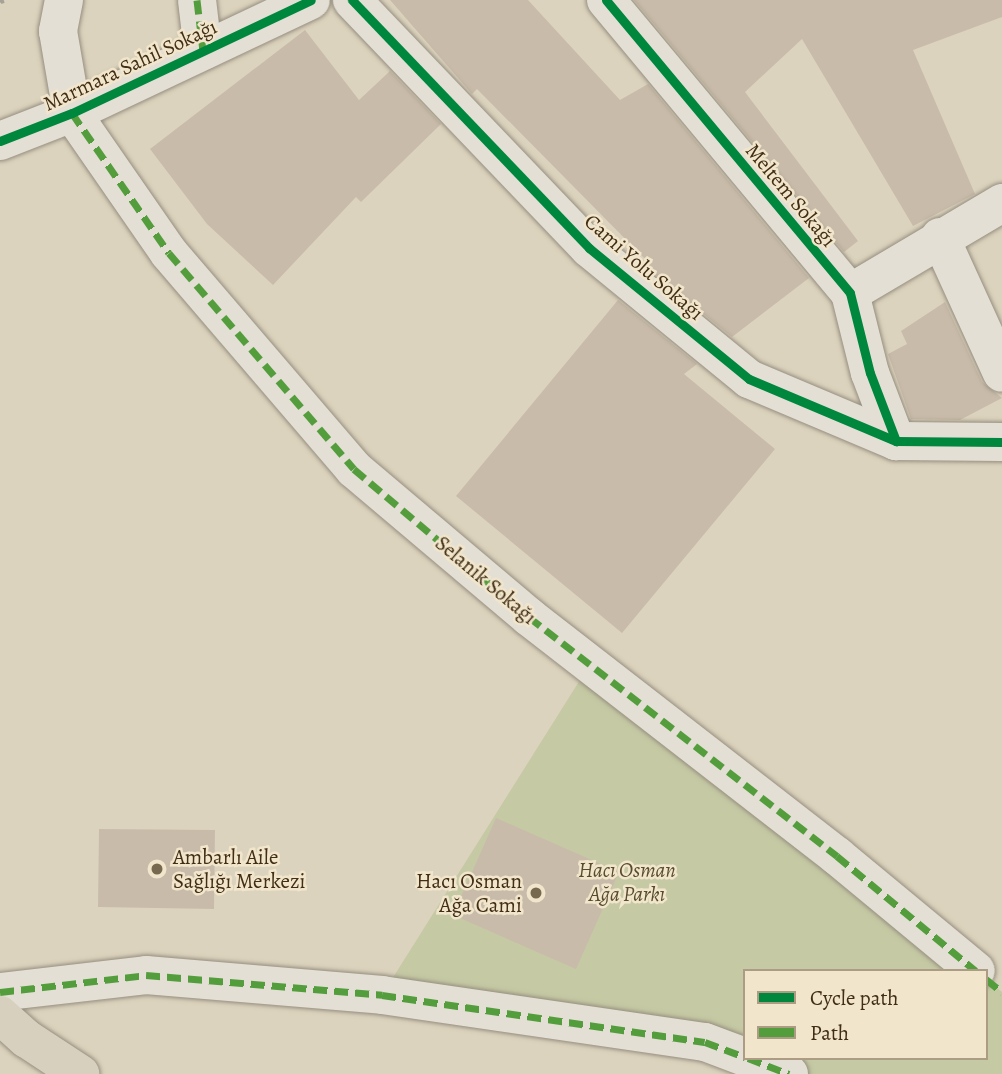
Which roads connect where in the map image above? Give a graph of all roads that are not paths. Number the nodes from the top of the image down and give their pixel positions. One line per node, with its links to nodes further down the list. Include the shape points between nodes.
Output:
1 (64, 0): 7 (street, via 58,31)
2 (197, 0): 6 (street)
3 (311, 0): 6 (street, Marmara Sahil Sokağı)
4 (352, 0): 13 (street, Cami Yolu Sokağı, via 589,248 749,379)
5 (606, 0): 11 (street, Meltem Sokağı)
6 (203, 51): 7 (street, Marmara Sahil Sokağı)
7 (72, 113): 8 (street, Marmara Sahil Sokağı); 15 (street, Selanik Sokağı, via 169,253 354,469 529,617 837,856)
8 (0, 141)
9 (1002, 203): 10 (street)
10 (940, 237): 11 (street); 12 (street)
11 (850, 293): 13 (street, Meltem Sokağı, via 870,373)
12 (1002, 373)
13 (896, 441): 14 (street)
14 (1002, 442)
15 (974, 969)
16 (988, 981): 18 (street)
17 (0, 992): 20 (street, via 146,975 409,999 705,1042)
18 (1002, 992)
19 (0, 1015): 22 (main road)
20 (743, 1056)
21 (752, 1060): 23 (street)
22 (80, 1074)
23 (789, 1074)

